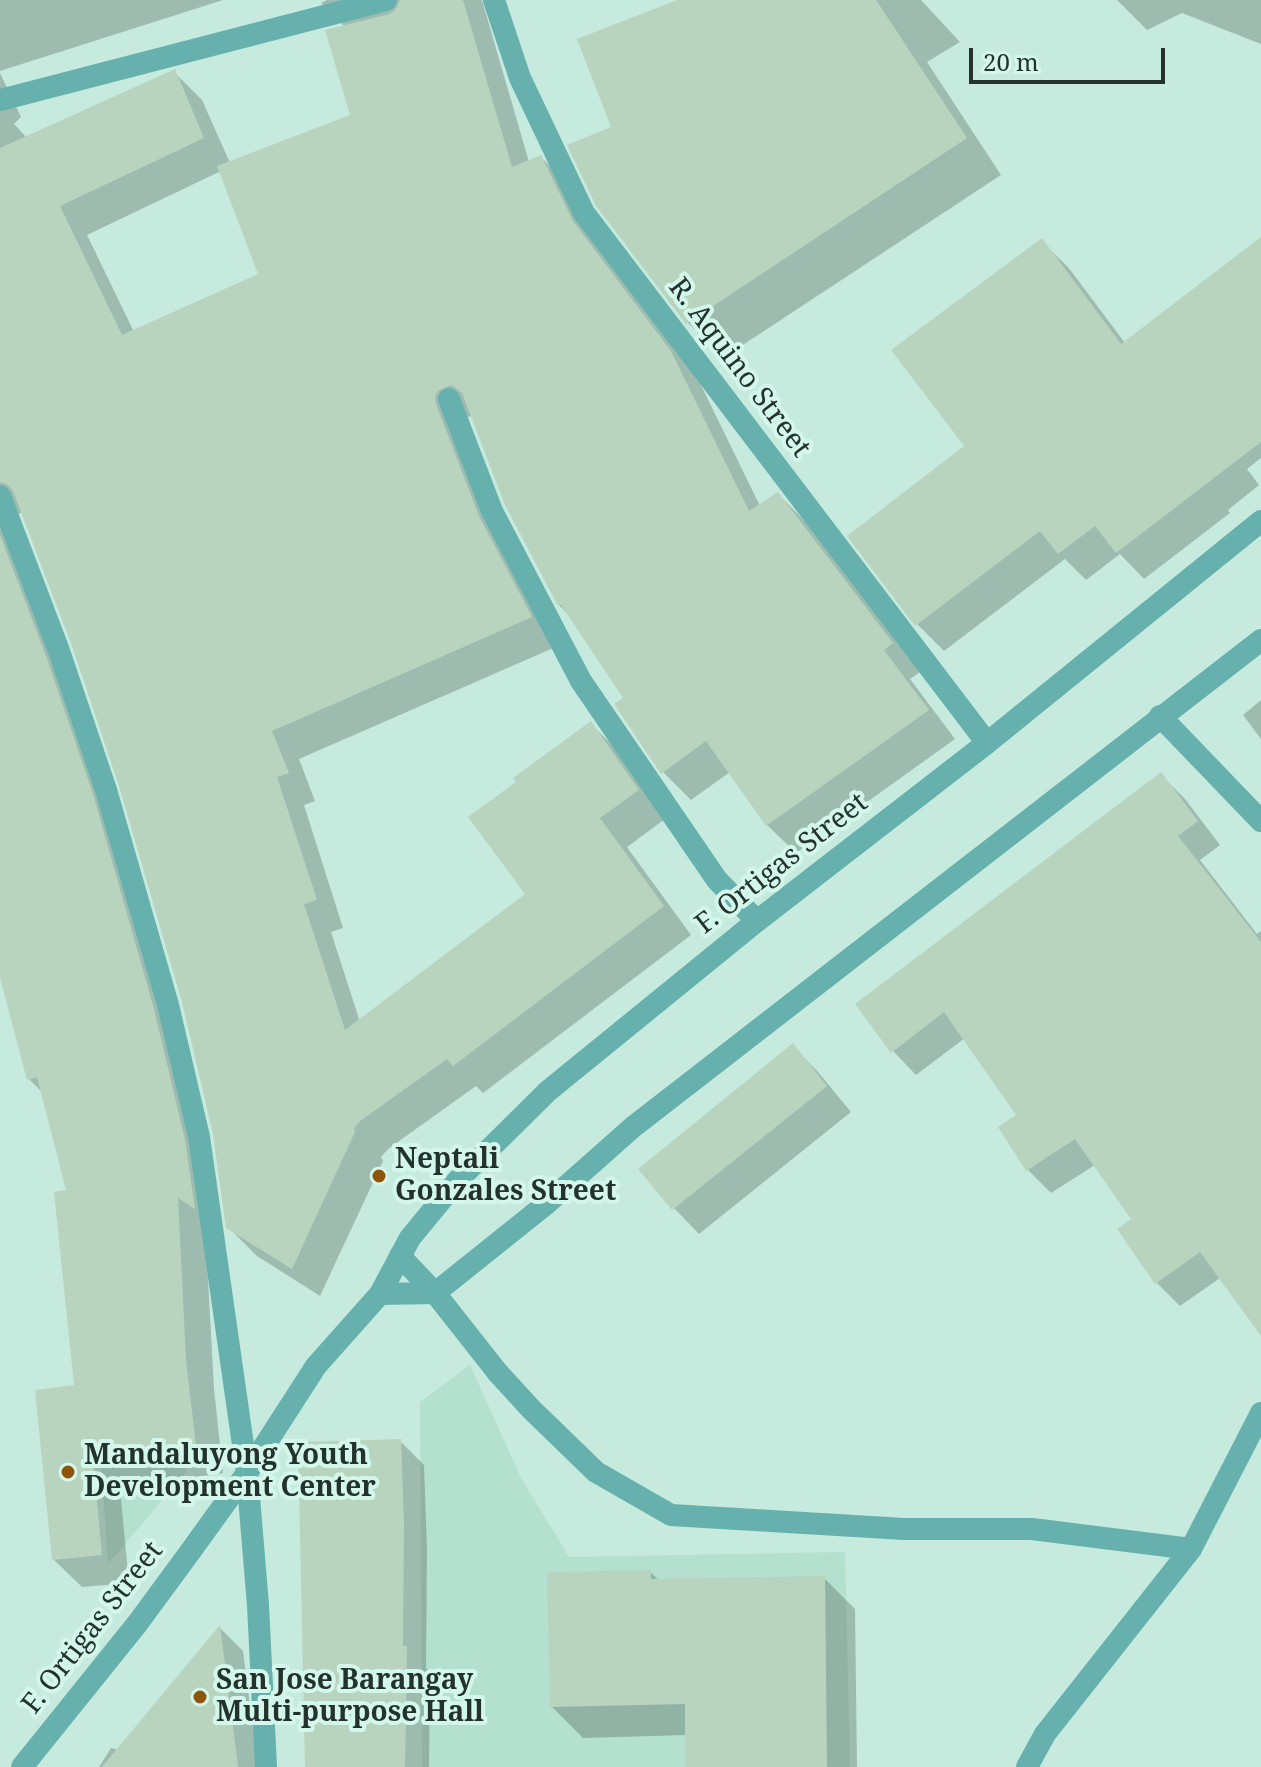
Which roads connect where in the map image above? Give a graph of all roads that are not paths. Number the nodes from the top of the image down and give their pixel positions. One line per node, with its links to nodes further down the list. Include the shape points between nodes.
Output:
1 (386, 0): 3 (street)
2 (494, 0): 9 (street, R. Aquino Street, via 520,78 584,213)
3 (0, 100)
4 (449, 399): 11 (street, via 492,511 581,681 717,880)
5 (0, 496): 16 (street, via 87,734 168,1005 199,1137)
6 (1261, 521): 9 (street, F. Ortigas Street)
7 (1261, 640): 8 (street)
8 (1160, 716): 10 (street); 13 (street, via 645,1117)
9 (987, 743): 11 (street, F. Ortigas Street)
10 (1261, 821)
11 (757, 921): 12 (street, F. Ortigas Street, via 548,1091 457,1181)
12 (400, 1256): 13 (street); 14 (street, F. Ortigas Street)
13 (435, 1293): 14 (street); 17 (street, via 498,1373 596,1472 671,1515 904,1529 1032,1529)
14 (380, 1294): 16 (street, F. Ortigas Street, via 316,1366)
15 (1261, 1413): 17 (street)
16 (247, 1473): 18 (street, F. Ortigas Street, via 137,1624); 19 (street)
17 (1191, 1549): 20 (street, via 1045,1734)
18 (22, 1767)
19 (266, 1767)
20 (1027, 1767)

